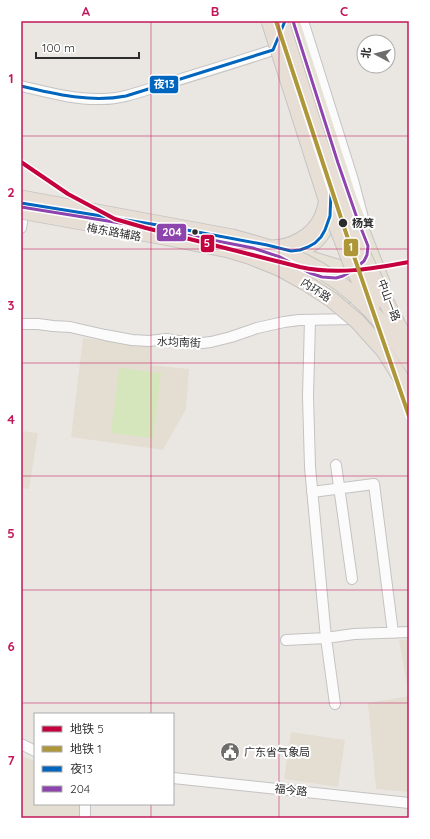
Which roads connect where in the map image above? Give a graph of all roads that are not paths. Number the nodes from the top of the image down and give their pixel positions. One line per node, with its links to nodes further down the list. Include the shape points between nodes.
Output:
1 (264, 21): 7 (street)
2 (269, 21): 33 (highway, bridge, via 334,220 352,266)
3 (284, 21): 6 (street)
4 (292, 21): 9 (main road, 中山一路)
5 (303, 21): 20 (street, via 353,180)
6 (278, 24): 7 (main road); 8 (main road, 中山一路); 11 (highway, bridge)
7 (273, 50): 8 (street); 10 (street, via 114,98 94,100); 19 (street, via 324,210)
8 (288, 57): 9 (street); 12 (main road, 中山一路)
9 (311, 79): 20 (main road, 中山一路)
10 (21, 86)
11 (314, 127): 18 (highway, bridge, via 326,174 327,195 321,219 305,237 281,247 266,248); 30 (highway, bridge, via 356,239)
12 (331, 192): 19 (main road, via 331,210); 23 (main road, 中山一路)
13 (21, 194): 18 (street, 梅东路辅路, via 134,216)
14 (21, 198): 32 (highway, 内环路, bridge, via 232,237 298,258 337,280 366,306 389,333)
15 (21, 203): 18 (main road)
16 (21, 213): 17 (street); 18 (highway, 内环路, bridge); 22 (main road, via 167,231 253,248 280,257)
17 (21, 228)
18 (155, 230): 21 (main road); 34 (highway, 内环路, bridge, via 245,255 279,268 306,283 357,321 382,348)
19 (323, 235): 21 (main road, via 308,247)
20 (368, 246): 23 (main road, via 364,261); 29 (main road, 中山一路)
21 (290, 251): 23 (main road, via 342,267)
22 (301, 268): 23 (main road, via 328,278 339,277); 25 (main road, via 330,289)
23 (355, 268): 24 (main road, 中山一路); 32 (main road)
24 (375, 301)
25 (360, 319): 26 (street, 水均南街); 32 (main road)
26 (310, 320): 28 (street, 水均南街, via 294,320 202,343 166,339 132,340 70,327); 38 (street, via 308,396)
27 (383, 322): 32 (main road, 中山一路)
28 (21, 324)
29 (405, 334): 31 (main road, 中山一路)
30 (409, 346)
31 (409, 352)
32 (405, 362): 35 (main road, 中山一路)
33 (409, 387)
34 (409, 391)
35 (409, 395)
36 (336, 465): 37 (street)
37 (339, 489): 38 (street); 39 (street); 41 (street, via 374,484)
38 (312, 492): 42 (street)
39 (352, 579)
40 (409, 632): 41 (street)
41 (393, 633): 42 (street)
42 (326, 638): 43 (street); 44 (street)
43 (286, 640)
44 (335, 704)
45 (21, 744): 46 (street)
46 (34, 750)
47 (174, 778): 48 (street, 福今路)
48 (409, 803)
49 (85, 805): 50 (street)
50 (85, 818)

